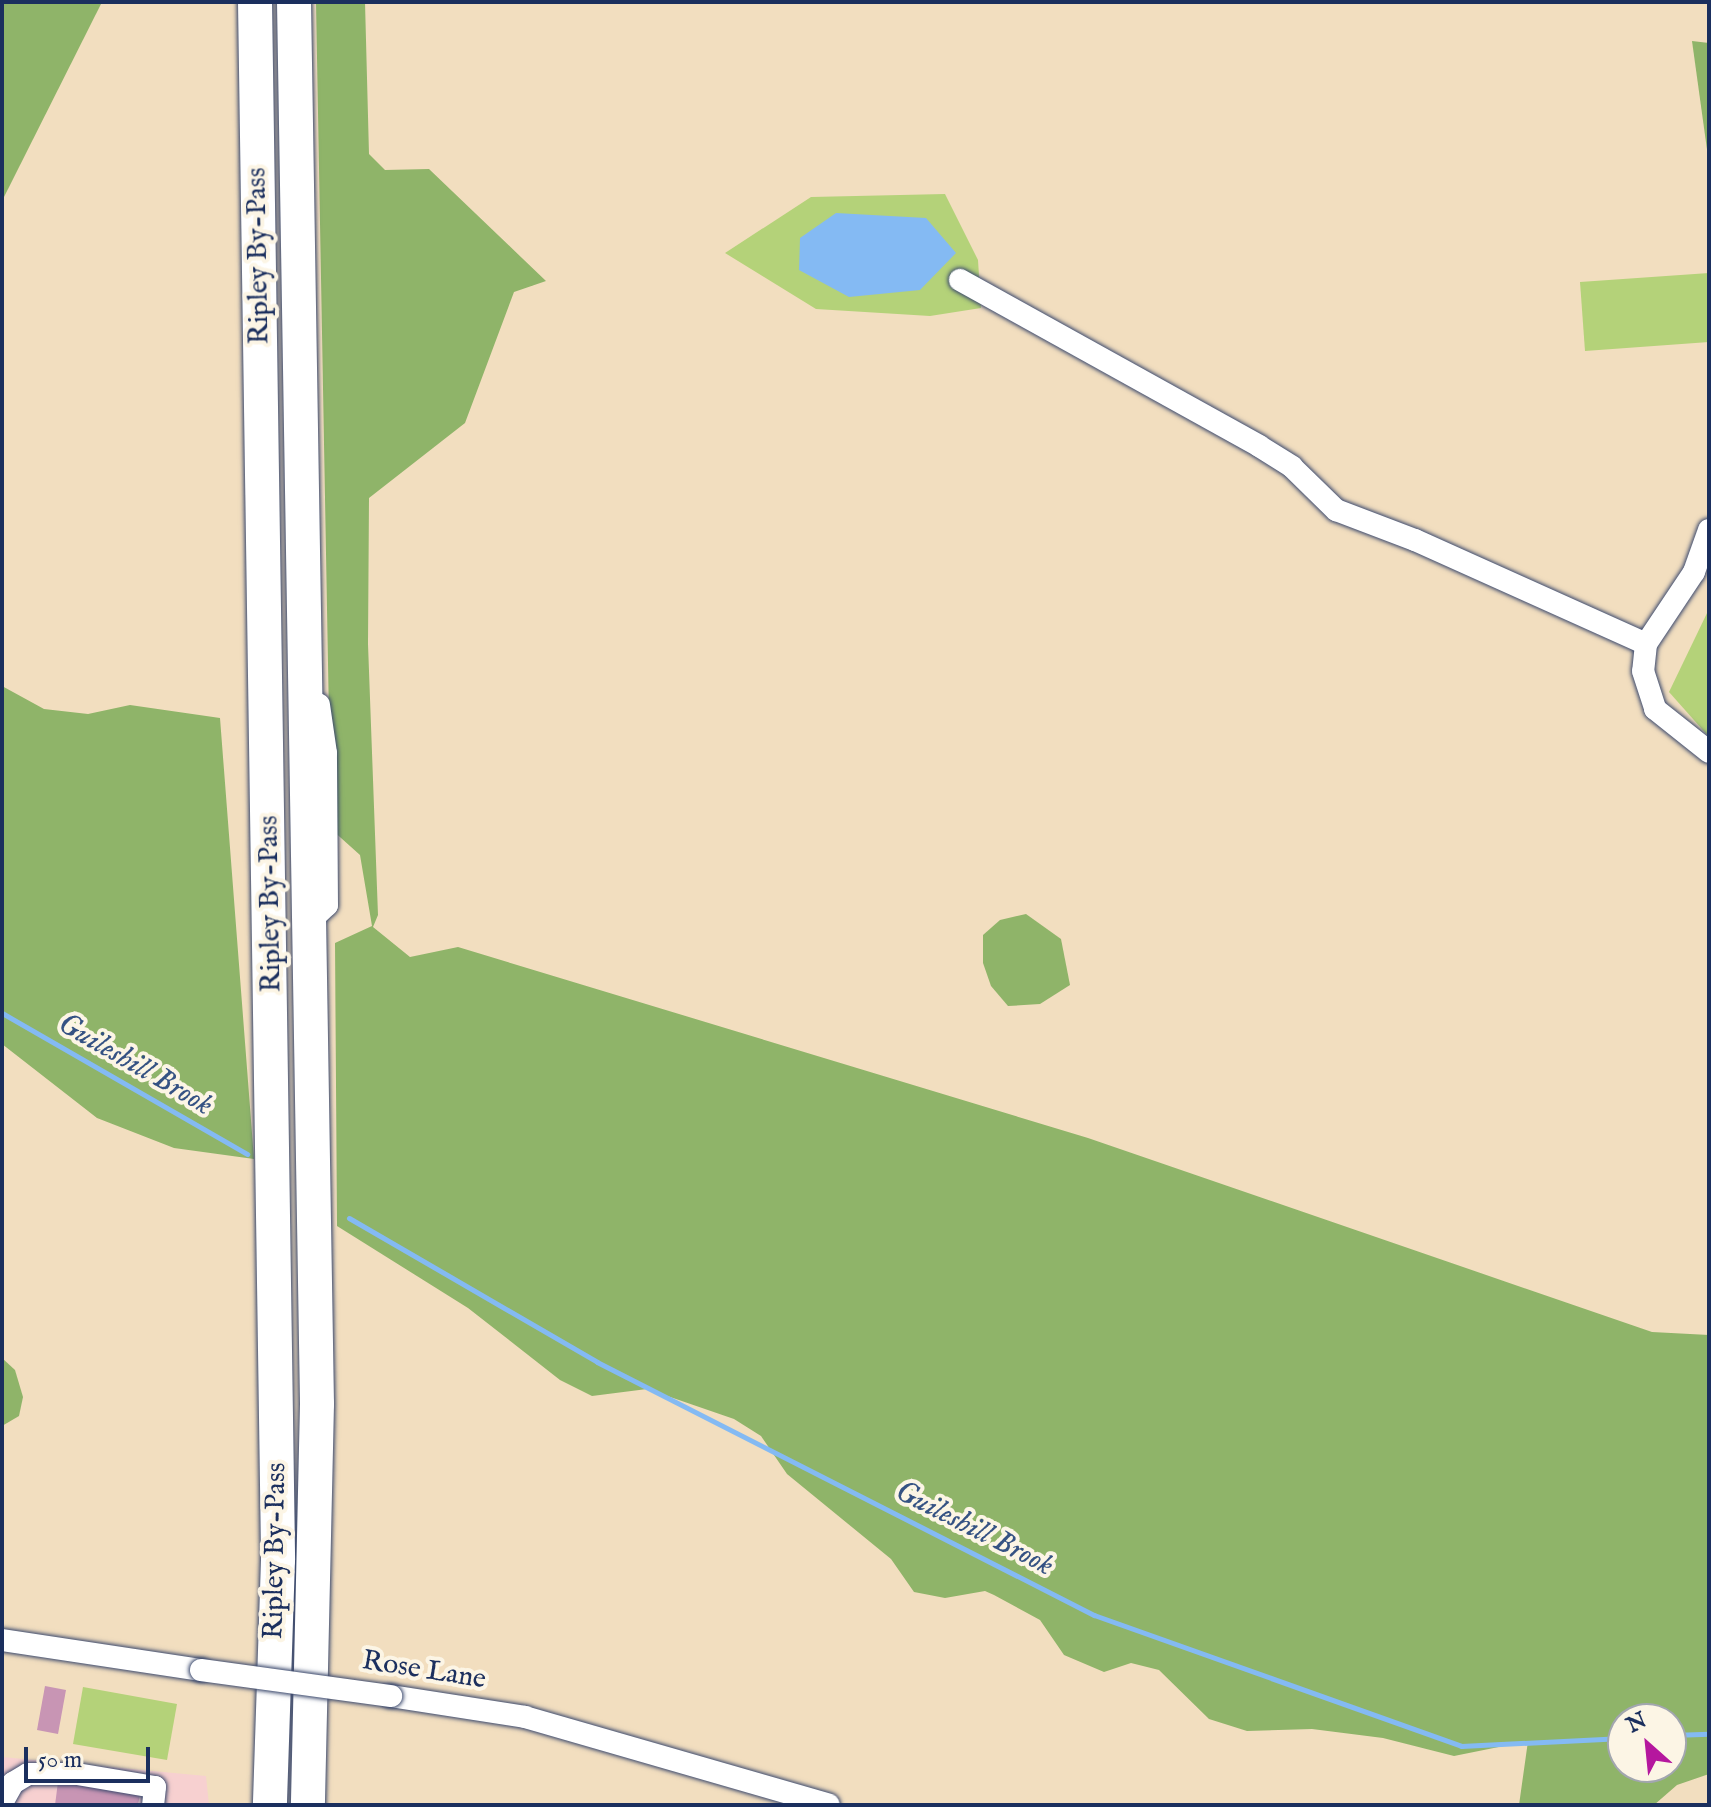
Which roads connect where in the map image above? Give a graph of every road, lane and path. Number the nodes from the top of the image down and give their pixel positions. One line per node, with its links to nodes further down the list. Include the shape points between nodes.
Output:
1 (255, 2): 10 (highway, Ripley By-Pass, via 278,1560)
2 (294, 2): 11 (highway, Ripley By-Pass, via 317,1404)
3 (960, 280): 5 (street, via 1259,446 1292,467 1336,510)
4 (1709, 530): 5 (street, via 1694,572)
5 (1646, 644): 6 (street, via 1643,671 1655,709)
6 (1709, 752)
7 (2, 1640): 12 (street, Rose Lane, bridge, via 525,1717)
8 (2, 1803): 9 (street, via 13,1783 41,1774 155,1787)
9 (153, 1805)
10 (270, 1805)
11 (308, 1805)
12 (829, 1805)

